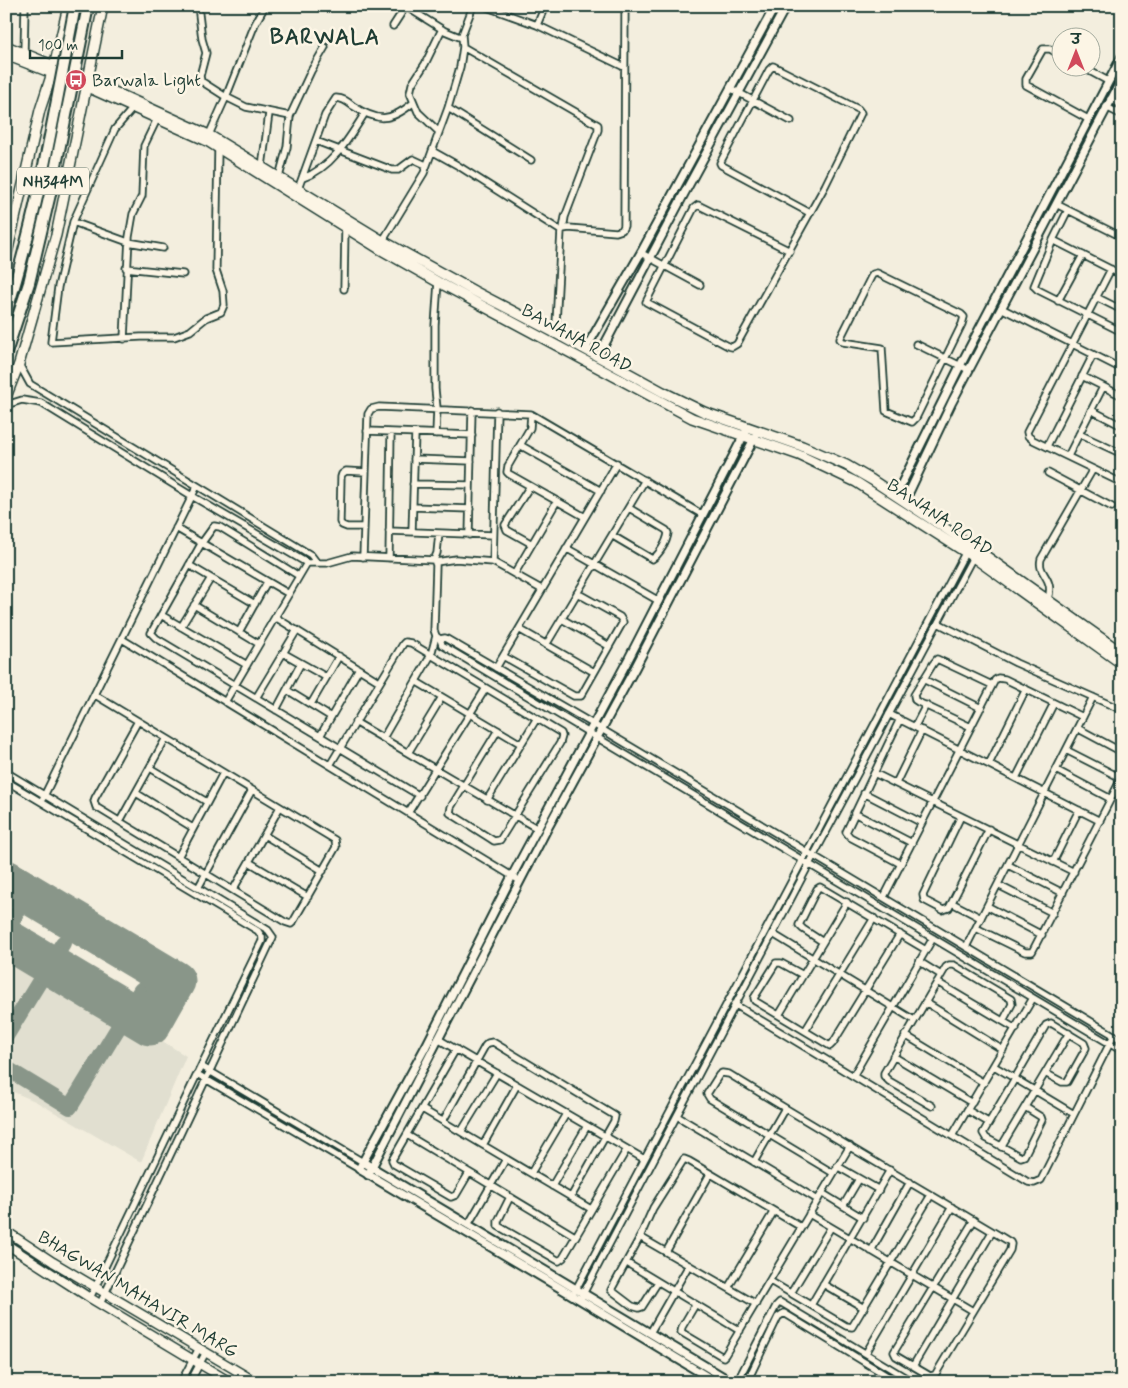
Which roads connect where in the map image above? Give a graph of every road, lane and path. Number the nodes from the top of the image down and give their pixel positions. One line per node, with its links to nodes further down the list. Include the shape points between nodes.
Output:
1 (24, 6): 23 (street)
2 (68, 6): 27 (main road)
3 (75, 6): 89 (highway, NH344M, bridge, via 39,190)
4 (88, 6): 98 (highway, NH344M, bridge, via 51,190 29,283)
5 (103, 6): 31 (main road)
6 (198, 6): 34 (street, via 206,53 200,79)
7 (265, 6): 34 (street)
8 (473, 6): 18 (street)
9 (484, 6): 14 (street)
10 (545, 6): 15 (street)
11 (625, 6): 26 (street)
12 (775, 6): 32 (street)
13 (786, 6): 33 (street)
14 (501, 9): 15 (street)
15 (537, 25): 26 (street)
16 (393, 26): 17 (street, via 406,8)
17 (442, 29): 18 (street); 37 (street, via 411,87)
18 (462, 38): 21 (street)
19 (6, 46): 23 (main road, BAWANA ROAD)
20 (325, 47): 45 (street)
21 (463, 47): 41 (street); 66 (street, via 598,125)
22 (1050, 49): 47 (street, via 1042,49 1026,85)
23 (24, 53): 27 (main road, BAWANA ROAD)
24 (6, 55): 27 (main road, BAWANA ROAD)
25 (1122, 56): 30 (street)
26 (624, 67): 66 (street, via 624,226 616,232)
27 (53, 70): 31 (main road, BAWANA ROAD); 75 (main road, via 40,110)
28 (1100, 77): 30 (street)
29 (1122, 79): 35 (street)
30 (1108, 81): 47 (street)
31 (86, 83): 40 (main road, BAWANA ROAD); 50 (main road, BAWANA ROAD); 102 (main road, via 56,235)
32 (730, 88): 33 (street); 73 (street)
33 (739, 94): 36 (street); 76 (street)
34 (226, 97): 42 (street); 50 (street)
35 (1110, 99): 38 (street); 39 (street)
36 (752, 101): 48 (street); 63 (street, via 721,165); 63 (street, via 773,66 860,110 860,116)
37 (413, 103): 43 (street, via 399,114 385,118); 49 (street)
38 (1122, 105)
39 (1106, 107): 44 (street); 61 (street)
40 (132, 108): 46 (main road, BAWANA ROAD); 64 (street, via 115,129)
41 (448, 108): 49 (street); 55 (street)
42 (269, 113): 45 (street); 57 (street)
43 (365, 113): 51 (street, via 336,98 325,115); 53 (street)
44 (1122, 115)
45 (290, 116): 58 (street, via 287,147)
46 (157, 119): 50 (main road, BAWANA ROAD); 69 (street, via 144,146 142,196 132,218)
47 (1088, 119): 103 (street)
48 (791, 122)
49 (439, 132): 54 (street)
50 (208, 138): 52 (main road, BAWANA ROAD); 57 (main road, BAWANA ROAD)
51 (316, 141): 53 (street); 59 (street)
52 (218, 148): 65 (main road, BAWANA ROAD); 93 (street, via 216,270 223,287 223,309 178,336)
53 (341, 151): 56 (street, via 395,171 412,159); 59 (street)
54 (432, 151): 56 (street); 66 (street)
55 (532, 160)
56 (426, 165): 70 (street)
57 (262, 167): 58 (main road, BAWANA ROAD)
58 (279, 177): 60 (main road, BAWANA ROAD)
59 (303, 178): 60 (street)
60 (298, 190): 70 (main road, BAWANA ROAD)
61 (1056, 204): 62 (street); 87 (street)
62 (1068, 210): 67 (street); 68 (street)
63 (810, 213): 72 (street)
64 (73, 222): 69 (street); 93 (street, via 58,286 51,342)
65 (345, 228): 70 (main road, BAWANA ROAD); 84 (street)
66 (562, 230): 91 (street)
67 (1122, 237)
68 (1053, 240): 74 (street); 86 (street, via 1034,286)
69 (128, 242): 71 (street); 78 (street)
70 (381, 244): 82 (main road, BAWANA ROAD); 91 (main road, BAWANA ROAD)
71 (163, 248)
72 (790, 252): 77 (street, via 698,205); 77 (street, via 738,344 732,347 647,304 646,299)
73 (641, 253): 76 (street); 97 (street)
74 (1083, 255): 79 (street); 86 (street)
75 (6, 258)
76 (650, 258): 77 (street); 100 (street)
77 (665, 266): 83 (street)
78 (126, 268): 80 (street); 93 (street)
79 (1110, 269): 81 (street); 85 (street)
80 (183, 274)
81 (1122, 275)
82 (438, 282): 94 (main road, BAWANA ROAD); 111 (street, via 435,389)
83 (700, 285)
84 (344, 289)
85 (1096, 297): 88 (street); 90 (street)
86 (1058, 301): 90 (street)
87 (1001, 308): 96 (street); 105 (street)
88 (1122, 310)
89 (6, 313)
90 (1087, 315): 92 (street); 96 (street)
91 (555, 332): 94 (street); 97 (main road, BAWANA ROAD)
92 (1122, 332)
93 (124, 339)
94 (552, 342): 118 (main road, BAWANA ROAD, via 692,418)
95 (916, 344): 101 (street)
96 (1072, 344): 99 (street); 126 (street, via 1028,432 1028,436)
97 (585, 350): 100 (main road, BAWANA ROAD)
98 (6, 353)
99 (1093, 355): 104 (street); 106 (street)
100 (598, 357): 118 (main road, BAWANA ROAD)
101 (944, 358): 101 (street, via 964,317 882,275 873,274 840,339 882,348 886,411 909,422 914,420); 103 (street)
102 (19, 364): 109 (main road); 139 (street, via 30,384)
103 (960, 366): 105 (street); 143 (street)
104 (1122, 369)
105 (969, 370): 146 (street)
106 (1082, 376): 107 (street); 126 (street)
107 (1104, 387): 108 (street); 113 (street)
108 (1122, 396)
109 (6, 397)
110 (6, 405): 144 (street, via 22,400 41,403)
111 (438, 408): 112 (street); 117 (street, via 376,407 369,411); 121 (street)
112 (472, 410): 114 (street); 123 (street)
113 (1092, 410): 116 (street); 122 (street)
114 (496, 411): 115 (street); 159 (street)
115 (531, 414): 125 (street, via 530,428); 131 (street)
116 (1122, 426)
117 (367, 431): 119 (street); 133 (street)
118 (746, 431): 124 (main road, BAWANA ROAD); 151 (street)
119 (392, 432): 120 (street); 155 (street)
120 (415, 433): 121 (street); 129 (street)
121 (436, 434): 123 (street)
122 (1079, 434): 127 (street); 128 (street)
123 (472, 435): 130 (street)
124 (756, 435): 143 (main road, BAWANA ROAD, via 802,446 846,465); 164 (main road, BAWANA ROAD, via 856,482); 241 (street)
125 (520, 445): 140 (street, via 507,472); 142 (street)
126 (1047, 446): 128 (street)
127 (1122, 454)
128 (1068, 456): 132 (street)
129 (414, 460): 130 (street); 137 (street)
130 (471, 461): 138 (street)
131 (617, 463): 135 (street); 142 (street)
132 (1093, 469): 136 (street); 141 (street)
133 (366, 472): 153 (street); 153 (street, via 344,472 341,477 340,522 347,527)
134 (1048, 473): 141 (street)
135 (645, 480): 149 (street); 151 (street)
136 (1122, 483)
137 (413, 484): 138 (street); 147 (street)
138 (470, 485): 150 (street)
139 (196, 486): 144 (street); 169 (street, via 311,555)
140 (530, 486): 145 (street); 162 (street, via 505,525 507,530)
141 (1081, 490): 148 (street); 180 (street, via 1041,559 1041,567 1050,585)
142 (601, 491): 152 (street)
143 (896, 495): 146 (main road, BAWANA ROAD)
144 (192, 496): 154 (street); 171 (street)
145 (558, 501): 152 (street); 162 (street)
146 (905, 501): 180 (main road, BAWANA ROAD)
147 (412, 507): 150 (street); 156 (street)
148 (1112, 507)
149 (629, 508): 160 (street); 160 (street, via 666,530 667,539 652,560)
150 (470, 509): 158 (street)
151 (703, 515): 181 (street)
152 (585, 517): 163 (street)
153 (364, 527): 165 (street)
154 (176, 528): 161 (street); 193 (street)
155 (389, 531): 156 (street); 166 (street)
156 (412, 532): 157 (street)
157 (439, 533): 158 (street); 167 (street)
158 (469, 535): 159 (street)
159 (493, 535): 168 (street)
160 (613, 536): 170 (street)
161 (201, 544): 172 (street); 174 (street, via 217,526); 176 (street)
162 (532, 544): 173 (street)
163 (566, 548): 170 (street); 177 (street)
164 (969, 555): 187 (street); 203 (main road, BAWANA ROAD); 293 (street)
165 (363, 557): 166 (street); 169 (street)
166 (389, 558): 167 (street)
167 (435, 561): 168 (street); 192 (street, via 434,630)
168 (493, 562): 173 (street)
169 (317, 563): 171 (street)
170 (595, 563): 178 (street); 181 (street)
171 (307, 564): 174 (street)
172 (189, 565): 175 (street); 184 (street)
173 (515, 573): 177 (street)
174 (300, 576): 179 (street)
175 (210, 578): 182 (street); 183 (street)
176 (267, 582): 179 (street); 182 (street)
177 (541, 589): 189 (street)
178 (577, 593): 186 (street); 196 (street, via 623,619)
179 (289, 594): 185 (street)
180 (1048, 599): 197 (main road, BAWANA ROAD)
181 (658, 601): 236 (street)
182 (255, 604): 191 (street)
183 (194, 605): 188 (street); 191 (street)
184 (161, 615): 188 (street); 212 (street, via 152,635)
185 (275, 617): 190 (street); 194 (street)
186 (562, 619): 195 (street); 196 (street)
187 (938, 623): 219 (street); 229 (street)
188 (181, 627): 204 (street)
189 (519, 629): 195 (street); 201 (street)
190 (296, 630): 198 (street); 200 (street)
191 (239, 632): 194 (street)
192 (438, 638): 199 (street); 205 (street, via 446,638); 243 (street, via 442,645)
193 (122, 639): 217 (street); 221 (street)
194 (259, 644): 204 (street)
195 (546, 645): 207 (street)
196 (609, 646): 207 (street)
197 (1122, 652)
198 (283, 653): 202 (street); 220 (street)
199 (431, 655): 210 (street, via 405,642); 211 (street); 214 (street)
200 (339, 656): 206 (street); 208 (street)
201 (503, 656): 205 (street); 207 (street, via 574,696 581,696)
202 (301, 663): 208 (street); 216 (street)
203 (1122, 664)
204 (247, 665): 212 (street)
205 (496, 668): 236 (street)
206 (359, 669): 210 (street); 230 (street)
207 (594, 672)
208 (326, 678): 223 (street)
209 (924, 679): 213 (street, via 934,661 940,660); 224 (street, via 914,698); 225 (street)
210 (380, 682): 235 (street)
211 (417, 682): 218 (street); 247 (street)
212 (235, 685): 220 (street); 221 (street)
213 (992, 685): 215 (street, via 1002,677); 225 (street)
214 (486, 688): 228 (street); 232 (street)
215 (1026, 689): 222 (street); 254 (street)
216 (287, 690): 223 (street); 226 (street)
217 (95, 695): 234 (street); 271 (street)
218 (442, 697): 228 (street); 253 (street)
219 (1093, 697): 227 (street); 231 (street)
220 (256, 698): 226 (street)
221 (225, 702): 255 (street)
222 (1054, 703): 231 (street); 263 (street)
223 (311, 704): 230 (street)
224 (926, 706): 237 (street); 238 (street)
225 (981, 708): 238 (street)
226 (276, 710): 244 (street)
227 (1122, 710)
228 (470, 713): 240 (street); 257 (street)
229 (889, 714): 233 (street); 294 (street)
230 (331, 716): 244 (street)
231 (1083, 717): 239 (street)
232 (537, 718): 248 (street); 283 (street, via 559,730 562,740)
233 (900, 719): 237 (street); 261 (street)
234 (138, 721): 246 (street); 284 (street, via 94,801 96,807)
235 (355, 722): 247 (street); 249 (street)
236 (593, 724): 241 (street); 243 (street)
237 (915, 726): 242 (street)
238 (971, 727): 250 (street)
239 (1077, 728): 251 (street); 252 (street)
240 (498, 730): 248 (street); 266 (street)
241 (602, 730): 245 (street); 293 (street)
242 (922, 730): 250 (street); 265 (street)
243 (589, 733): 245 (street); 288 (street)
244 (320, 736): 249 (street)
245 (597, 737): 296 (street); 306 (street)
246 (166, 738): 256 (street); 260 (street)
247 (383, 738): 253 (street)
248 (521, 744): 274 (street)
249 (340, 747): 255 (street); 272 (street)
250 (959, 749): 254 (street); 275 (street)
251 (1066, 750): 258 (street); 262 (street)
252 (1122, 752)
253 (408, 753): 257 (street)
254 (989, 764): 263 (street)
255 (330, 765): 280 (street)
256 (150, 768): 269 (street); 277 (street)
257 (436, 770): 266 (street); 272 (street)
258 (1056, 770): 268 (street); 273 (street)
259 (6, 772): 271 (street)
260 (223, 773): 267 (street); 277 (street)
261 (874, 773): 265 (street); 270 (street)
262 (1121, 777): 273 (street)
263 (1016, 778): 268 (street)
264 (6, 781): 276 (street)
265 (896, 783): 275 (street)
266 (463, 786): 274 (street); 283 (street, via 450,813 494,841 500,840)
267 (252, 790): 278 (street); 304 (street)
268 (1044, 792): 279 (street); 292 (street)
269 (136, 793): 284 (street); 287 (street)
270 (864, 793): 281 (street); 286 (street)
271 (44, 795): 276 (street); 308 (street)
272 (420, 796): 280 (street)
273 (1111, 799): 285 (street)
274 (488, 800): 283 (street)
275 (933, 801): 282 (street); 286 (street)
276 (40, 802): 355 (street, via 261,934 262,941)
277 (207, 802): 287 (street)
278 (280, 807): 290 (street); 302 (street, via 336,842)
279 (1079, 810): 285 (street); 298 (street)
280 (408, 813): 305 (street)
281 (854, 813): 291 (street); 300 (street, via 846,835)
282 (961, 816): 289 (street); 314 (street, via 922,897 943,910)
283 (514, 817): 288 (street)
284 (120, 821): 295 (street)
285 (1100, 821): 303 (street)
286 (922, 822): 291 (street)
287 (193, 828): 295 (street)
288 (538, 829): 305 (street)
289 (989, 829): 292 (street); 314 (street)
290 (264, 835): 297 (street); 302 (street)
291 (912, 843): 300 (street)
292 (1019, 844): 298 (street); 301 (street)
293 (806, 851): 294 (street); 296 (street)
294 (814, 855): 299 (street); 312 (street)
295 (178, 857): 304 (street)
296 (802, 859): 299 (street); 335 (street)
297 (249, 862): 309 (street); 311 (street)
298 (1053, 862): 303 (street)
299 (809, 864): 320 (street); 323 (street)
300 (901, 864): 312 (street)
301 (1008, 865): 307 (street); 310 (street)
302 (323, 871): 311 (street)
303 (1074, 872): 310 (street)
304 (206, 874): 308 (street); 309 (street)
305 (512, 876): 306 (street); 390 (street)
306 (520, 881): 347 (street)
307 (998, 885): 315 (street); 316 (street)
308 (198, 888): 357 (street, via 268,930 273,937)
309 (233, 890): 311 (street, via 288,924 293,922)
310 (1063, 892): 316 (street)
311 (308, 897)
312 (884, 897): 325 (street)
313 (847, 902): 317 (street); 324 (street); 324 (street, via 823,887 817,889 799,925)
314 (952, 903): 318 (street)
315 (987, 906): 318 (street); 322 (street)
316 (1052, 914): 322 (street)
317 (874, 918): 321 (street); 329 (street)
318 (981, 918): 319 (street)
319 (976, 928): 322 (street, via 1029,953); 325 (street)
320 (773, 934): 327 (street); 337 (street)
321 (900, 934): 326 (street); 333 (street)
322 (1042, 935)
323 (933, 938): 326 (street); 334 (street)
324 (823, 942): 327 (street)
325 (966, 947): 345 (street)
326 (926, 950): 328 (street)
327 (814, 959): 329 (street); 331 (street)
328 (920, 962): 330 (street); 338 (street)
329 (840, 975): 333 (street); 343 (street)
330 (942, 975): 332 (street); 341 (street, via 948,965 954,965 1011,999 1012,1004)
331 (803, 976): 339 (street); 339 (street, via 779,962 769,972 754,998)
332 (938, 982): 336 (street); 341 (street)
333 (866, 990): 338 (street); 343 (street, via 830,1046)
334 (1033, 998): 342 (street); 349 (street)
335 (728, 1001): 337 (street); 389 (street)
336 (925, 1002): 340 (street); 351 (street)
337 (735, 1005): 361 (street); 375 (street)
338 (894, 1007): 340 (street); 361 (street)
339 (779, 1015): 343 (street)
340 (914, 1020): 346 (street)
341 (1003, 1022): 342 (street)
342 (1016, 1029): 351 (street)
343 (805, 1032)
344 (1069, 1033): 359 (street); 359 (street, via 1086,1048 1069,1080 1064,1083); 363 (street, via 1051,1023 1046,1025)
345 (1114, 1035): 348 (street); 349 (street)
346 (905, 1036): 353 (street); 364 (street)
347 (438, 1039): 350 (street); 393 (street)
348 (1122, 1040)
349 (1110, 1044): 352 (street); 374 (street)
350 (456, 1049): 354 (street); 371 (street)
351 (1003, 1050): 356 (street)
352 (1122, 1051)
353 (893, 1056): 367 (street); 368 (street, via 884,1073 886,1079)
354 (476, 1061): 358 (street); 376 (street); 382 (street, via 485,1046 493,1042 613,1114 615,1118)
355 (200, 1066): 357 (street); 360 (street)
356 (994, 1066): 363 (street); 364 (street)
357 (209, 1071): 362 (street); 390 (street)
358 (496, 1073): 365 (street); 379 (street)
359 (1045, 1073): 366 (street)
360 (197, 1074): 362 (street); 436 (street)
361 (853, 1076): 383 (street)
362 (206, 1079): 394 (street); 441 (street)
363 (1015, 1079): 366 (street); 377 (street)
364 (984, 1083): 367 (street)
365 (517, 1085): 373 (street); 384 (street)
366 (1035, 1090): 369 (street); 374 (street)
367 (972, 1102): 372 (street)
368 (932, 1106)
369 (1025, 1107): 386 (street); 386 (street, via 1042,1120 1024,1156 1018,1157)
370 (785, 1108): 380 (street); 380 (street, via 725,1072 719,1075 709,1091 710,1099); 385 (street)
371 (422, 1109): 376 (street); 381 (street)
372 (967, 1110): 377 (street); 383 (street)
373 (566, 1114): 378 (street); 397 (street)
374 (1074, 1114): 383 (street, via 1038,1183 1028,1182)
375 (677, 1116): 391 (street); 443 (street)
376 (443, 1121): 379 (street)
377 (988, 1122): 386 (street, via 983,1136)
378 (587, 1126): 382 (street); 404 (street)
379 (462, 1132): 384 (street)
380 (770, 1134): 391 (street); 398 (street)
381 (407, 1135): 396 (street); 396 (street, via 392,1160 402,1169 451,1197 456,1195)
382 (605, 1136): 387 (street); 409 (street)
383 (952, 1136)
384 (484, 1145): 388 (street)
385 (850, 1146): 392 (street); 395 (street)
386 (1001, 1147)
387 (627, 1149): 389 (street); 413 (street)
388 (506, 1159): 397 (street); 403 (street)
389 (644, 1159): 439 (street)
390 (364, 1162): 393 (street); 394 (street)
391 (754, 1162): 410 (street)
392 (837, 1166): 398 (street); 401 (street)
393 (372, 1167): 400 (street); 418 (street)
394 (359, 1169): 400 (street)
395 (890, 1170): 402 (street); 405 (street)
396 (469, 1172): 403 (street)
397 (531, 1173): 404 (street)
398 (834, 1173): 406 (street)
399 (710, 1174): 414 (street); 424 (street, via 686,1160 681,1161 650,1212); 428 (street)
400 (368, 1175): 439 (street)
401 (859, 1179): 405 (street); 411 (street)
402 (910, 1182): 407 (street); 427 (street)
403 (490, 1185): 408 (street); 418 (street)
404 (552, 1186): 409 (street)
405 (879, 1190): 416 (street)
406 (822, 1193): 410 (street); 411 (street)
407 (931, 1195): 412 (street); 429 (street)
408 (510, 1197): 423 (street); 423 (street, via 498,1221 501,1228 559,1261)
409 (571, 1197): 413 (street)
410 (818, 1200): 415 (street)
411 (843, 1206): 416 (street)
412 (952, 1207): 417 (street); 432 (street)
413 (591, 1209): 423 (street)
414 (774, 1211): 420 (street); 437 (street)
415 (809, 1214): 419 (street); 420 (street)
416 (862, 1218): 425 (street)
417 (974, 1220): 422 (street); 438 (street)
418 (468, 1225): 439 (street)
419 (831, 1227): 425 (street); 442 (street)
420 (801, 1228): 433 (street)
421 (6, 1231): 436 (main road, BHAGWAN MAHAVIR MARG)
422 (992, 1232): 445 (street); 451 (street, via 1010,1242 1011,1247)
423 (575, 1236)
424 (640, 1236): 428 (street); 430 (street)
425 (850, 1239): 427 (street); 435 (street)
426 (6, 1244): 444 (main road, BHAGWAN MAHAVIR MARG)
427 (871, 1251): 429 (street)
428 (666, 1252): 431 (street)
429 (891, 1262): 432 (street); 450 (street)
430 (627, 1263): 434 (street); 434 (street, via 611,1290 632,1306 642,1307)
431 (689, 1265): 437 (street); 440 (street)
432 (912, 1275): 438 (street); 455 (street)
433 (770, 1280): 442 (street); 447 (street)
434 (658, 1282): 440 (street)
435 (823, 1284): 449 (street); 450 (street)
436 (96, 1288): 441 (main road, BHAGWAN MAHAVIR MARG); 444 (street)
437 (728, 1288): 447 (street)
438 (933, 1288): 445 (street); 457 (street, via 894,1352)
439 (574, 1292): 443 (street)
440 (674, 1292): 448 (street); 453 (street)
441 (105, 1293): 446 (street); 454 (main road, BHAGWAN MAHAVIR MARG)
442 (791, 1293): 449 (street)
443 (582, 1297): 453 (street); 462 (street)
444 (90, 1298): 446 (main road, BHAGWAN MAHAVIR MARG)
445 (953, 1299): 451 (street); 457 (street)
446 (100, 1304): 456 (main road, BHAGWAN MAHAVIR MARG)
447 (756, 1304): 452 (street)
448 (695, 1305): 452 (street); 452 (street, via 681,1332 720,1357 725,1355)
449 (811, 1305): 450 (street, via 850,1327)
450 (864, 1308)
451 (973, 1311): 457 (street, via 935,1374 930,1376)
452 (740, 1330)
453 (650, 1333): 463 (street)
454 (202, 1350): 456 (street); 461 (main road, BHAGWAN MAHAVIR MARG)
455 (866, 1353): 464 (street, via 780,1302); 467 (street)
456 (196, 1361): 458 (street); 459 (street); 460 (main road, BHAGWAN MAHAVIR MARG)
457 (913, 1366)
458 (181, 1382)
459 (190, 1382)
460 (230, 1382)
461 (256, 1382)
462 (716, 1382)
463 (732, 1382)
464 (737, 1382)
465 (747, 1382): 466 (street, via 778,1317 784,1313)
466 (897, 1382)
467 (913, 1382)

